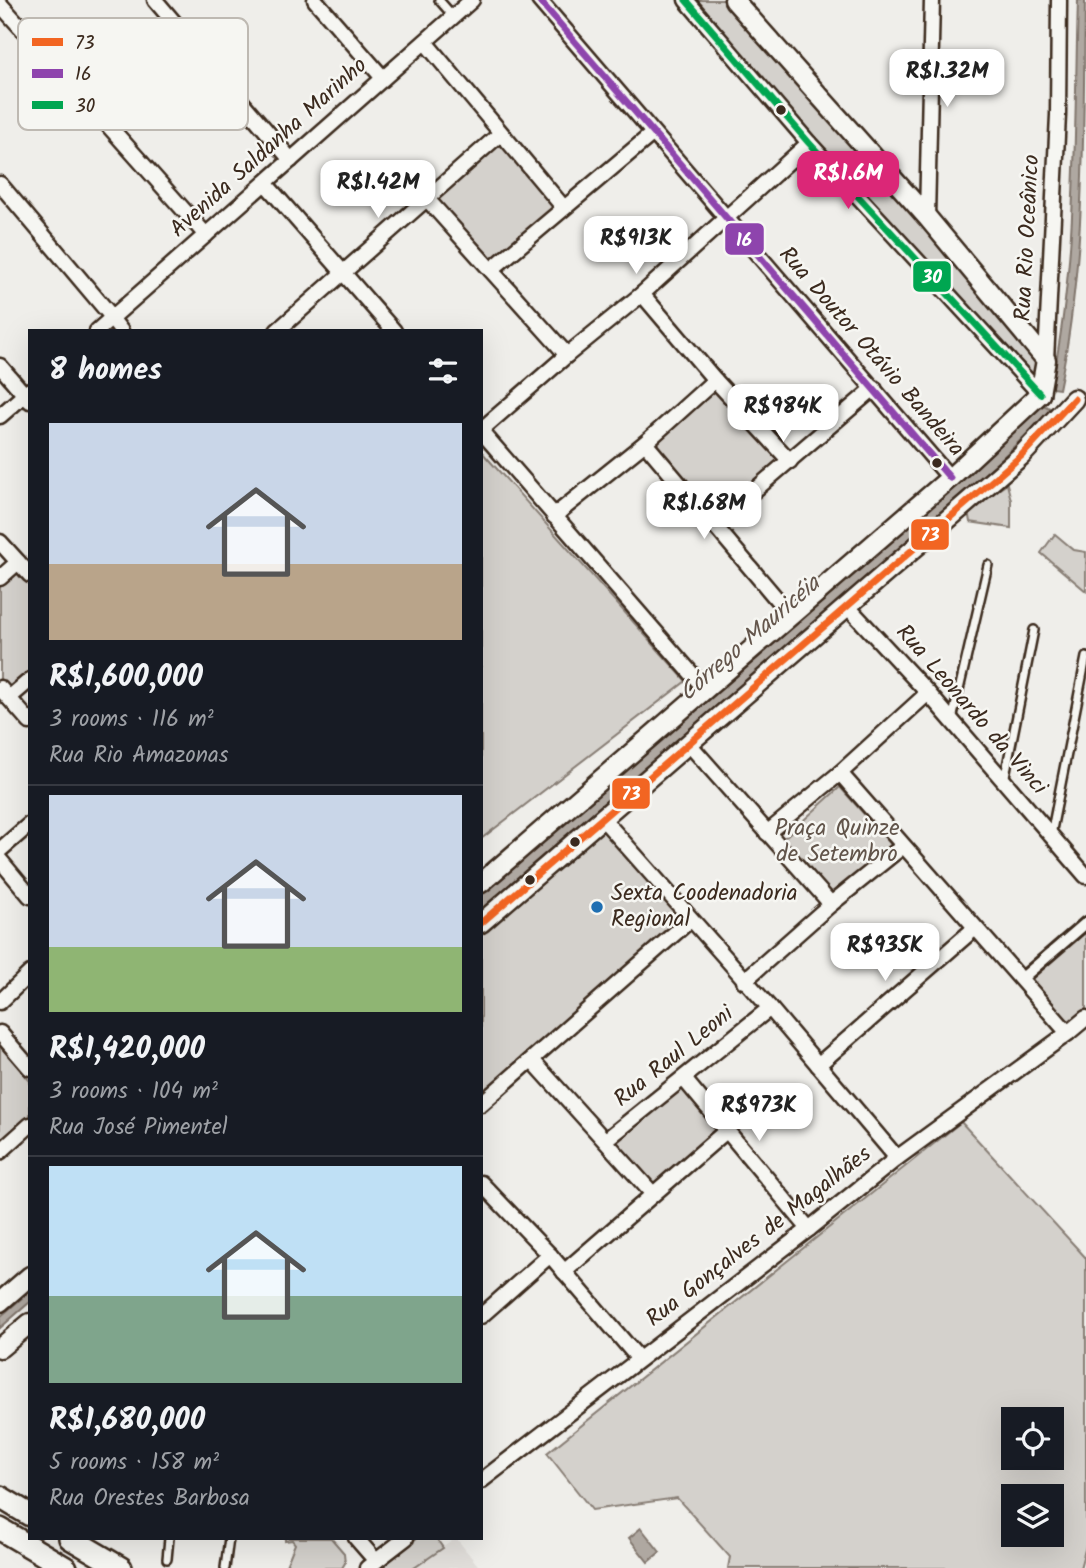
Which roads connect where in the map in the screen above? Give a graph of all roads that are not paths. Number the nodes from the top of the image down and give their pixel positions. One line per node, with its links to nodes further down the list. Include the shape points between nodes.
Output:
1 (155, 0): 12 (street)
2 (315, 0): 15 (street)
3 (439, 0): 11 (lane)
4 (472, 0): 11 (street, Avenida Saldanha Marinho)
5 (539, 0): 19 (street, Rua Doutor Otávio Bandeira)
6 (686, 0): 20 (street)
7 (734, 0): 26 (street)
8 (932, 0): 26 (street)
9 (1059, 0): 38 (street, Rua Rio Oceânico)
10 (0, 4): 13 (street)
11 (454, 17): 14 (street, Avenida Saldanha Marinho)
12 (170, 18)
13 (18, 24)
14 (425, 42): 15 (street, Avenida Saldanha Marinho); 18 (street)
15 (383, 78): 21 (street, Avenida Saldanha Marinho)
16 (248, 109): 21 (street)
17 (112, 130): 28 (street)
18 (500, 134): 24 (street); 25 (street)
19 (652, 134): 25 (street); 27 (street, Rua Doutor Otávio Bandeira)
20 (809, 143): 27 (street); 42 (street)
21 (291, 160): 22 (street, Avenida Saldanha Marinho)
22 (265, 183): 28 (street, Avenida Saldanha Marinho); 30 (street)
23 (0, 184): 32 (street)
24 (428, 199): 29 (street); 30 (street)
25 (564, 208): 29 (street)
26 (927, 217): 38 (street)
27 (726, 219): 31 (street); 41 (street, Rua Doutor Otávio Bandeira)
28 (206, 235): 32 (street, Avenida Saldanha Marinho)
29 (491, 270): 37 (street)
30 (344, 274): 35 (street); 36 (street)
31 (642, 294): 37 (street); 40 (street)
32 (111, 318): 33 (street, Avenida Saldanha Marinho); 34 (street)
33 (99, 329)
34 (119, 329)
35 (279, 329)
36 (392, 329)
37 (567, 355): 46 (street)
38 (1046, 360): 42 (street, Rua Rio Oceânico)
39 (0, 366): 43 (street)
40 (715, 380): 48 (street); 49 (street)
41 (874, 388): 49 (street); 50 (street, Rua Doutor Otávio Bandeira)
42 (1040, 394): 44 (street); 50 (street)
43 (28, 395): 45 (street)
44 (1080, 400): 58 (street)
45 (0, 416)
46 (483, 429)
47 (483, 433): 51 (street)
48 (645, 443): 51 (street); 52 (street)
49 (790, 461): 52 (street)
50 (950, 478): 59 (street)
51 (554, 516): 63 (street)
52 (713, 525): 59 (street)
53 (0, 542): 54 (street)
54 (18, 562): 56 (street); 57 (street)
55 (988, 565): 67 (lane)
56 (28, 573)
57 (0, 578)
58 (848, 607): 65 (street, Rua Leonardo da Vinci); 68 (street)
59 (792, 616): 63 (street)
60 (1034, 630): 70 (lane)
61 (1086, 657): 74 (lane)
62 (28, 681): 64 (street)
63 (705, 689): 79 (street)
64 (4, 693): 66 (street)
65 (928, 694): 67 (street, Rua Leonardo da Vinci); 69 (street)
66 (28, 720)
67 (952, 721): 70 (street, Rua Leonardo da Vinci)
68 (689, 744): 71 (street); 73 (street)
69 (840, 773): 73 (street); 75 (street)
70 (1004, 781): 74 (street, Rua Leonardo da Vinci)
71 (603, 819): 82 (street); 83 (street)
72 (28, 826): 76 (street)
73 (767, 833): 81 (street)
74 (1051, 835): 78 (street, Rua Leonardo da Vinci)
75 (903, 846): 81 (street); 85 (street)
76 (0, 850)
77 (0, 860): 80 (street)
78 (1086, 876)
79 (483, 881)
80 (28, 894)
81 (831, 904): 88 (street)
82 (690, 920): 88 (street); 94 (street)
83 (483, 921)
84 (1086, 923): 87 (street)
85 (975, 928): 87 (street); 95 (street)
86 (28, 975): 89 (street)
87 (1020, 980): 92 (street)
88 (744, 981): 90 (street)
89 (0, 1002)
90 (770, 1008): 95 (street); 97 (street, Rua Raul Leoni)
91 (1086, 1018): 92 (street, Rua Gonçalves de Magalhães)
92 (1068, 1033): 103 (street, Rua Gonçalves de Magalhães)
93 (0, 1034): 96 (street)
94 (532, 1060): 98 (street); 101 (street)
95 (818, 1065): 103 (street)
96 (28, 1066)
97 (684, 1079): 100 (street); 101 (street, Rua Raul Leoni)
98 (483, 1102)
99 (28, 1127): 102 (street)
100 (726, 1131): 105 (street); 106 (street)
101 (606, 1140): 105 (street)
102 (0, 1152)
103 (897, 1158): 106 (street, Rua Gonçalves de Magalhães)
104 (483, 1185): 107 (street)
105 (652, 1193): 108 (street)
106 (809, 1229): 114 (street, Rua Gonçalves de Magalhães)
107 (550, 1255): 108 (street); 111 (street)
108 (564, 1272): 114 (street)
109 (28, 1278): 110 (street)
110 (0, 1302)
111 (483, 1314)
112 (28, 1325): 113 (street)
113 (0, 1348)
114 (639, 1359): 115 (street, Rua Gonçalves de Magalhães)
115 (483, 1479)
116 (0, 1497): 117 (main road)
117 (28, 1514)
118 (0, 1529): 126 (main road)
119 (73, 1540): 127 (main road)
120 (169, 1540): 124 (lane)
121 (229, 1540): 128 (lane)
122 (357, 1540): 125 (street)
123 (403, 1540): 125 (street)
124 (167, 1559)
125 (371, 1564)
126 (66, 1568)
127 (121, 1568)
128 (225, 1568)

